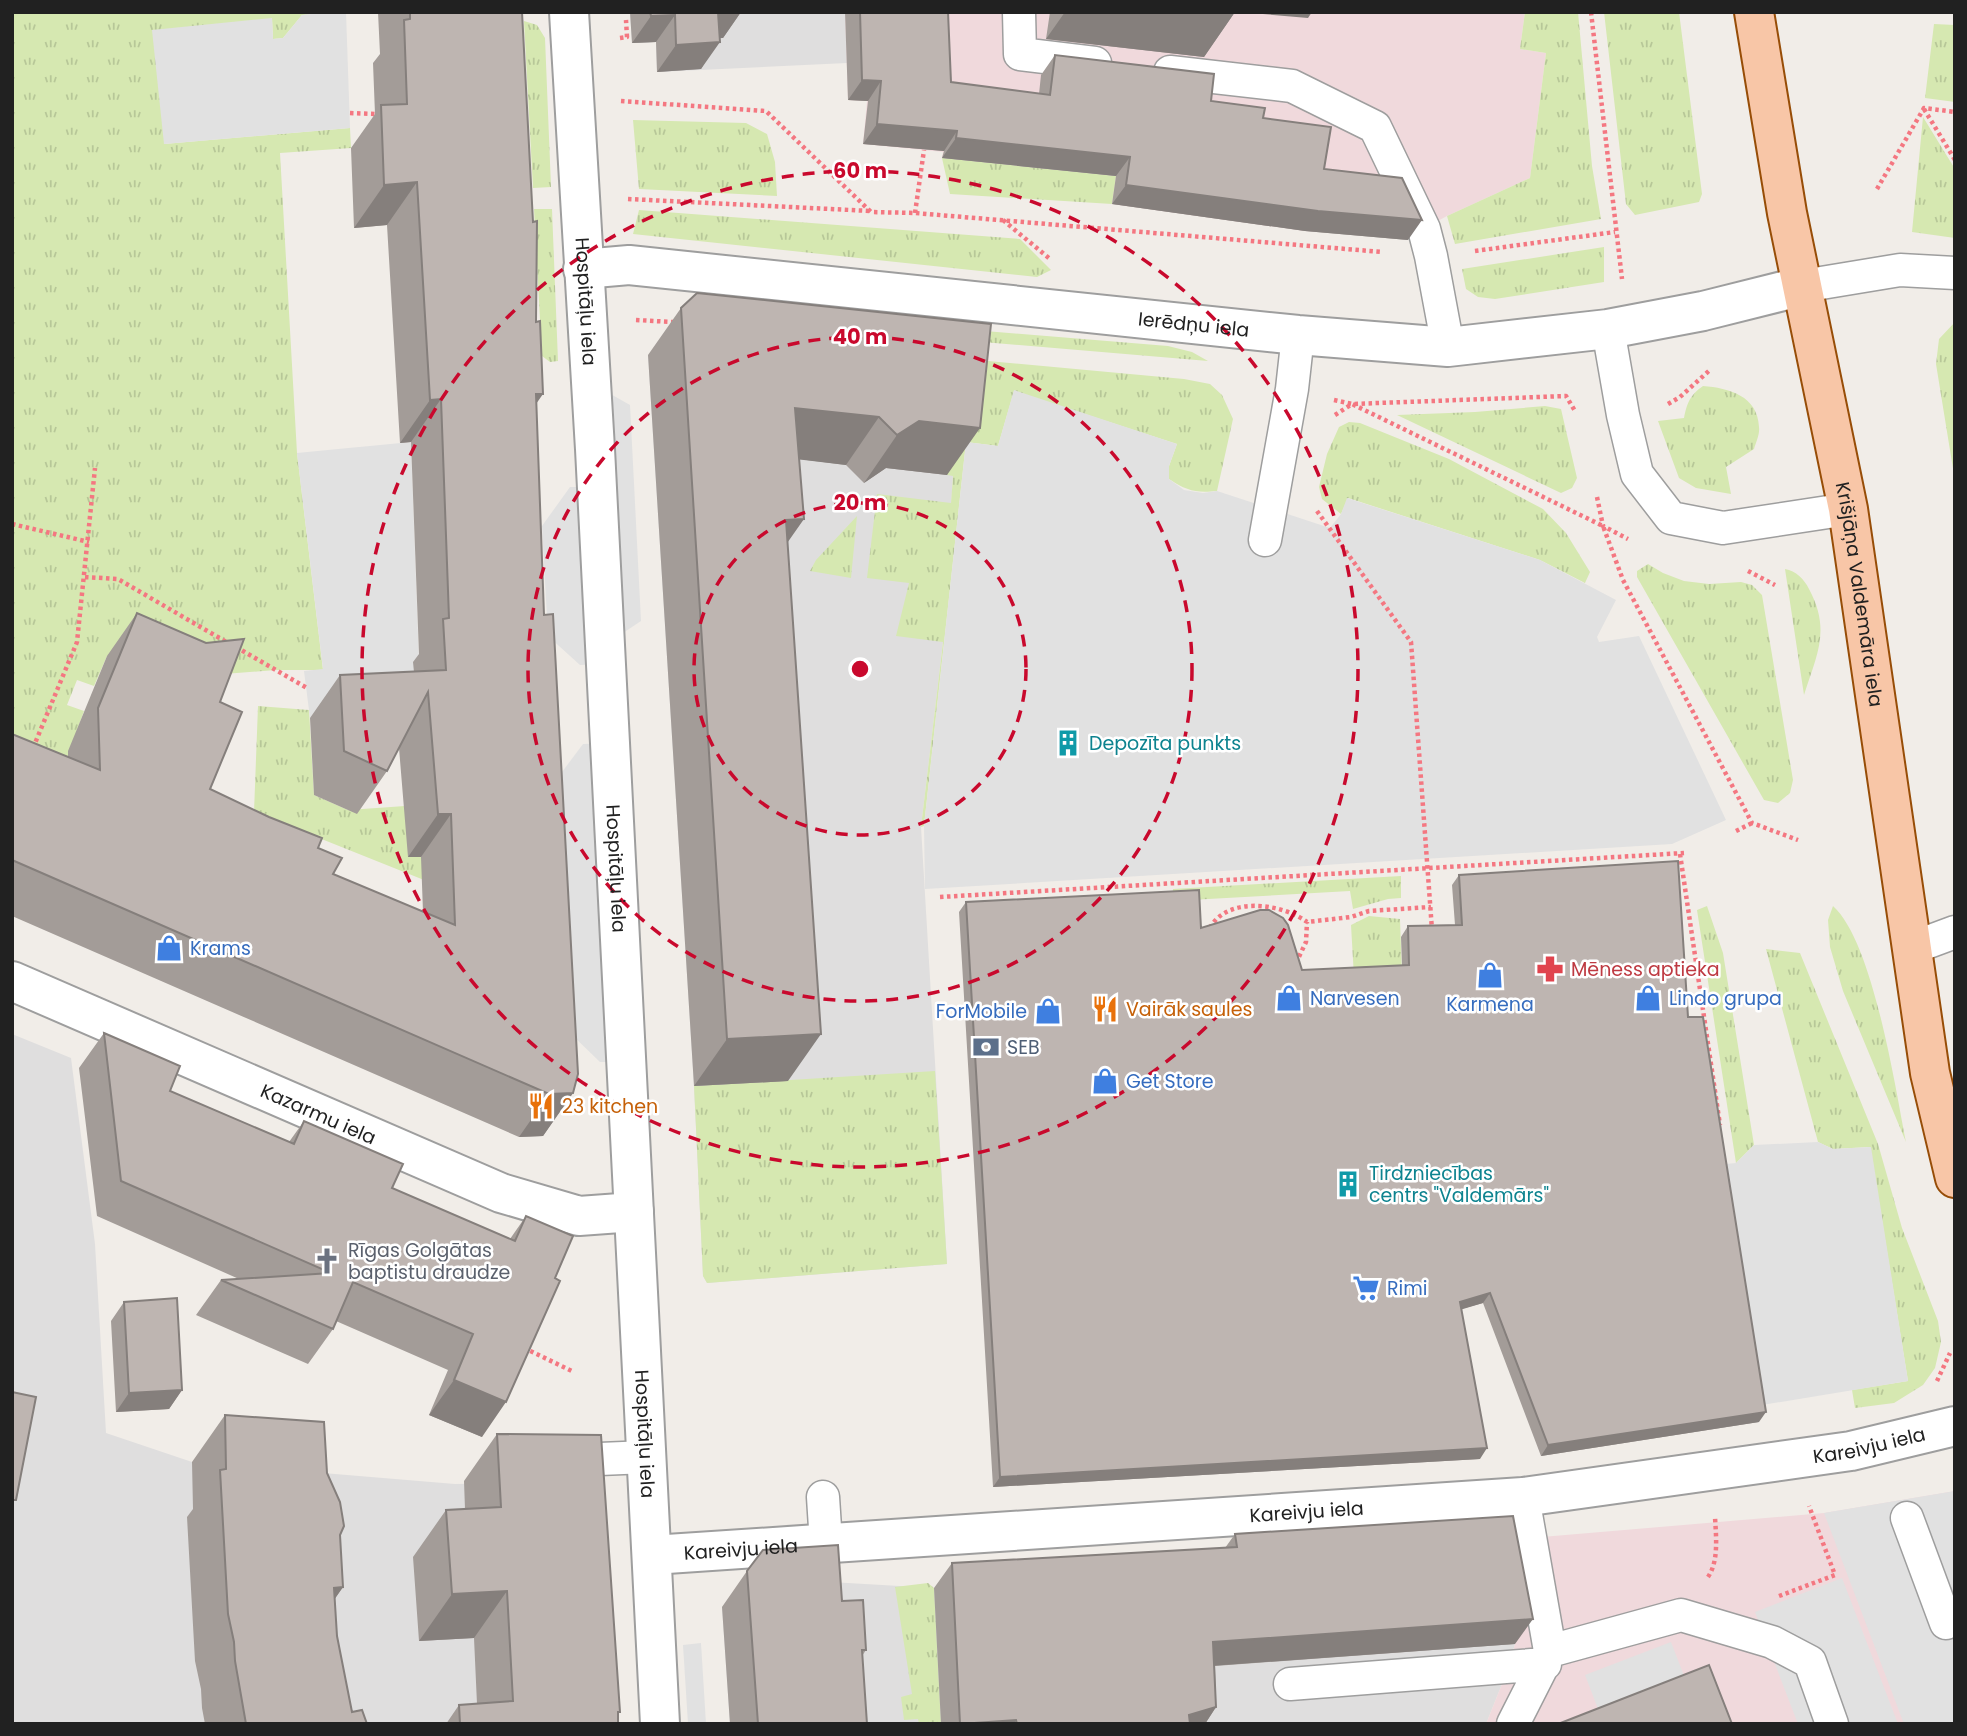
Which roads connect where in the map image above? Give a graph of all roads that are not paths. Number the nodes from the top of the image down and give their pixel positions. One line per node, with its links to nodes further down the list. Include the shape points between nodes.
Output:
1 (569, 12): 4 (street, Hospitāļu iela)
2 (1019, 12): 9 (lane, via 1020,54 1292,86 1375,127 1424,229)
3 (1754, 12): 6 (main road, Krišjāņa Valdemāra iela)
4 (583, 269): 8 (street, Ierēdņu iela, via 629,265); 16 (street, Hospitāļu iela)
5 (1955, 273): 6 (lane, via 1900,270)
6 (1803, 286): 7 (street, Ierēdņu iela); 10 (main road, Krišjāņa Valdemāra iela)
7 (1608, 329): 9 (street, Ierēdņu iela); 10 (lane, via 1637,474 1671,518 1723,528)
8 (1298, 335): 9 (street, Ierēdņu iela); 11 (lane)
9 (1448, 347)
10 (1848, 509): 13 (main road, Krišjāņa Valdemāra iela)
11 (1265, 540)
12 (1955, 932): 13 (lane)
13 (1912, 948): 15 (main road, Krišjāņa Valdemāra iela, via 1930,1073)
14 (12, 981): 16 (street, Kazarmu iela, via 502,1193 579,1216)
15 (1955, 1178)
16 (635, 1212): 18 (street, Hospitāļu iela)
17 (1955, 1426): 21 (street, Kareivju iela, via 1851,1451)
18 (648, 1457): 19 (lane); 24 (street, Hospitāļu iela)
19 (566, 1463)
20 (823, 1497): 23 (lane)
21 (1523, 1497): 23 (street, Kareivju iela); 26 (lane)
22 (1907, 1518): 25 (lane)
23 (826, 1543): 24 (street, Kareivju iela)
24 (652, 1555): 28 (street, Hospitāļu iela)
25 (1952, 1629)
26 (1548, 1658): 27 (lane); 29 (lane); 30 (lane, via 1681,1615 1772,1642 1810,1662)
27 (1290, 1684)
28 (660, 1724)
29 (1513, 1724)
30 (1832, 1724)

